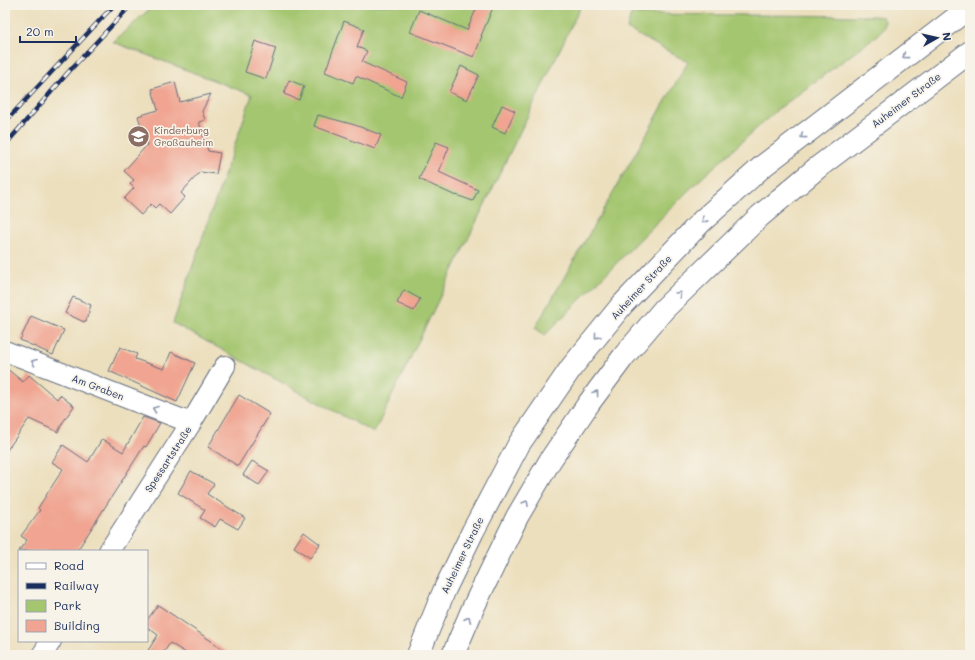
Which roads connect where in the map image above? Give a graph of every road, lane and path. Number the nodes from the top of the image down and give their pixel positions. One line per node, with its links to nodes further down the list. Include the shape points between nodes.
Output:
1 (970, 7): 9 (main road, Auheimer Straße, one-way to 9, via 763,166 702,221 622,305 571,368 519,444 444,591)
2 (970, 52): 10 (main road, Auheimer Straße, one-way to 2, via 521,511 551,459 624,356 664,309 760,216 817,168)
3 (5, 351): 5 (street, Am Graben, one-way to 3)
4 (225, 366): 5 (street, Spessartstraße)
5 (191, 423): 6 (street, Spessartstraße)
6 (110, 550)
7 (50, 642): 8 (street)
8 (42, 655)
9 (418, 655)
10 (453, 655)

